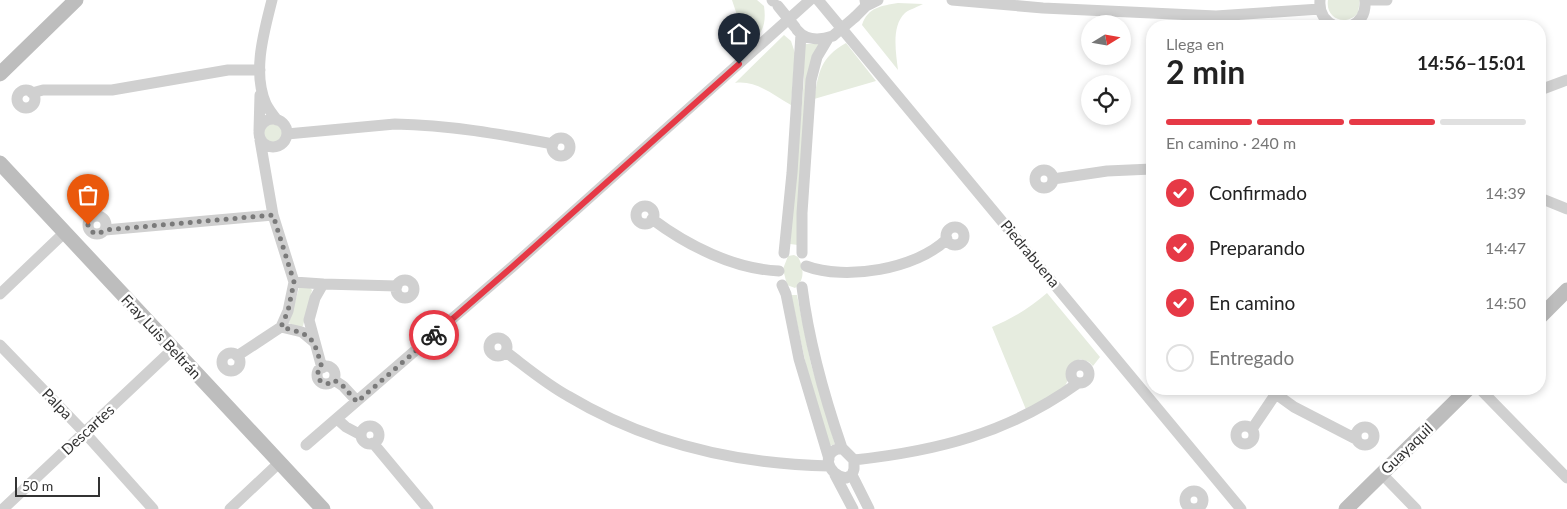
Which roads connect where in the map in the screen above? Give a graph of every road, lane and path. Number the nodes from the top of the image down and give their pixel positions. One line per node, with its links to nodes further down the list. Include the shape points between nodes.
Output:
1 (76, 0): 17 (street)
2 (272, 0): 16 (street)
3 (810, 0): 63 (street)
4 (818, 0): 58 (street, Piedrabuena)
5 (878, 0): 10 (street)
6 (952, 0): 11 (street, via 1216,16)
7 (1366, 0): 8 (street); 13 (street)
8 (1387, 0)
9 (774, 2): 14 (street, bridge)
10 (865, 3): 15 (street, bridge, via 855,17)
11 (1320, 5): 12 (street)
12 (1326, 20)
13 (1360, 20)
14 (798, 30): 15 (street, via 817,39); 38 (street, via 792,173)
15 (832, 36): 39 (street, via 817,57 811,80)
16 (260, 70): 19 (street); 21 (street, via 228,70 112,90 43,90)
17 (0, 74)
18 (1567, 80): 20 (street)
19 (261, 88): 22 (street, via 268,108); 24 (street)
20 (1546, 88)
21 (32, 93)
22 (277, 120): 23 (street, via 284,125); 24 (street, via 264,123)
23 (287, 134): 25 (street, via 413,124 448,126); 26 (street)
24 (260, 135): 26 (street, via 263,143 270,147); 29 (street)
25 (553, 144)
26 (279, 146): 29 (street)
27 (0, 163): 36 (street, Fray Luis Beltrán)
28 (1146, 169): 30 (street)
29 (266, 178): 33 (street)
30 (1053, 178)
31 (1546, 200): 32 (street)
32 (1567, 209)
33 (273, 215): 35 (street); 42 (street)
34 (652, 219): 41 (street, via 678,237 720,256 751,267)
35 (105, 230)
36 (64, 233): 48 (street); 53 (street, Fray Luis Beltrán)
37 (947, 239): 40 (street, via 928,254 888,267 844,273)
38 (784, 253): 39 (street, via 796,248); 41 (street)
39 (802, 253): 40 (street)
40 (806, 266): 46 (street)
41 (779, 271): 44 (street)
42 (294, 282): 43 (street); 50 (street)
43 (323, 284): 45 (street); 51 (street, via 309,320)
44 (782, 285): 46 (street, via 792,293); 72 (street, via 799,359)
45 (397, 286)
46 (802, 287): 69 (street, via 818,372)
47 (1567, 290): 49 (street)
48 (0, 294)
49 (1546, 311)
50 (281, 327): 51 (street, via 302,332); 55 (street)
51 (314, 342): 63 (street, via 322,368 318,372 319,380 327,384 334,380)
52 (0, 346): 66 (street, Palpa)
53 (172, 350): 66 (street, Descartes); 71 (street, Fray Luis Beltrán)
54 (506, 352): 72 (street, via 566,395 626,427 653,437 745,460)
55 (237, 356)
56 (1078, 383): 70 (street, via 1041,408 990,431 912,453)
57 (1146, 395): 83 (street, Piedrabuena)
58 (1146, 395)
59 (1275, 395): 65 (street)
60 (1282, 395): 67 (street, via 1294,407)
61 (1462, 395): 73 (street, Guayaquil)
62 (1486, 395): 75 (street)
63 (357, 402): 64 (street)
64 (337, 419): 68 (street); 80 (street, via 361,435 365,442 373,443)
65 (1252, 429)
66 (85, 433): 76 (street, Descartes); 77 (street, Palpa)
67 (1356, 439)
68 (306, 445)
69 (842, 448): 70 (street); 72 (street, via 831,454)
70 (854, 460): 74 (street)
71 (280, 462): 78 (street); 79 (street, Fray Luis Beltrán)
72 (831, 466): 74 (street, via 846,478); 81 (street)
73 (1382, 474): 84 (street, Guayaquil); 85 (street)
74 (852, 475): 82 (street)
75 (1567, 478)
76 (3, 509)
77 (153, 509)
78 (230, 509)
79 (323, 509)
80 (428, 509)
81 (853, 509)
82 (869, 509)
83 (1241, 509)
84 (1346, 509)
85 (1416, 509)

